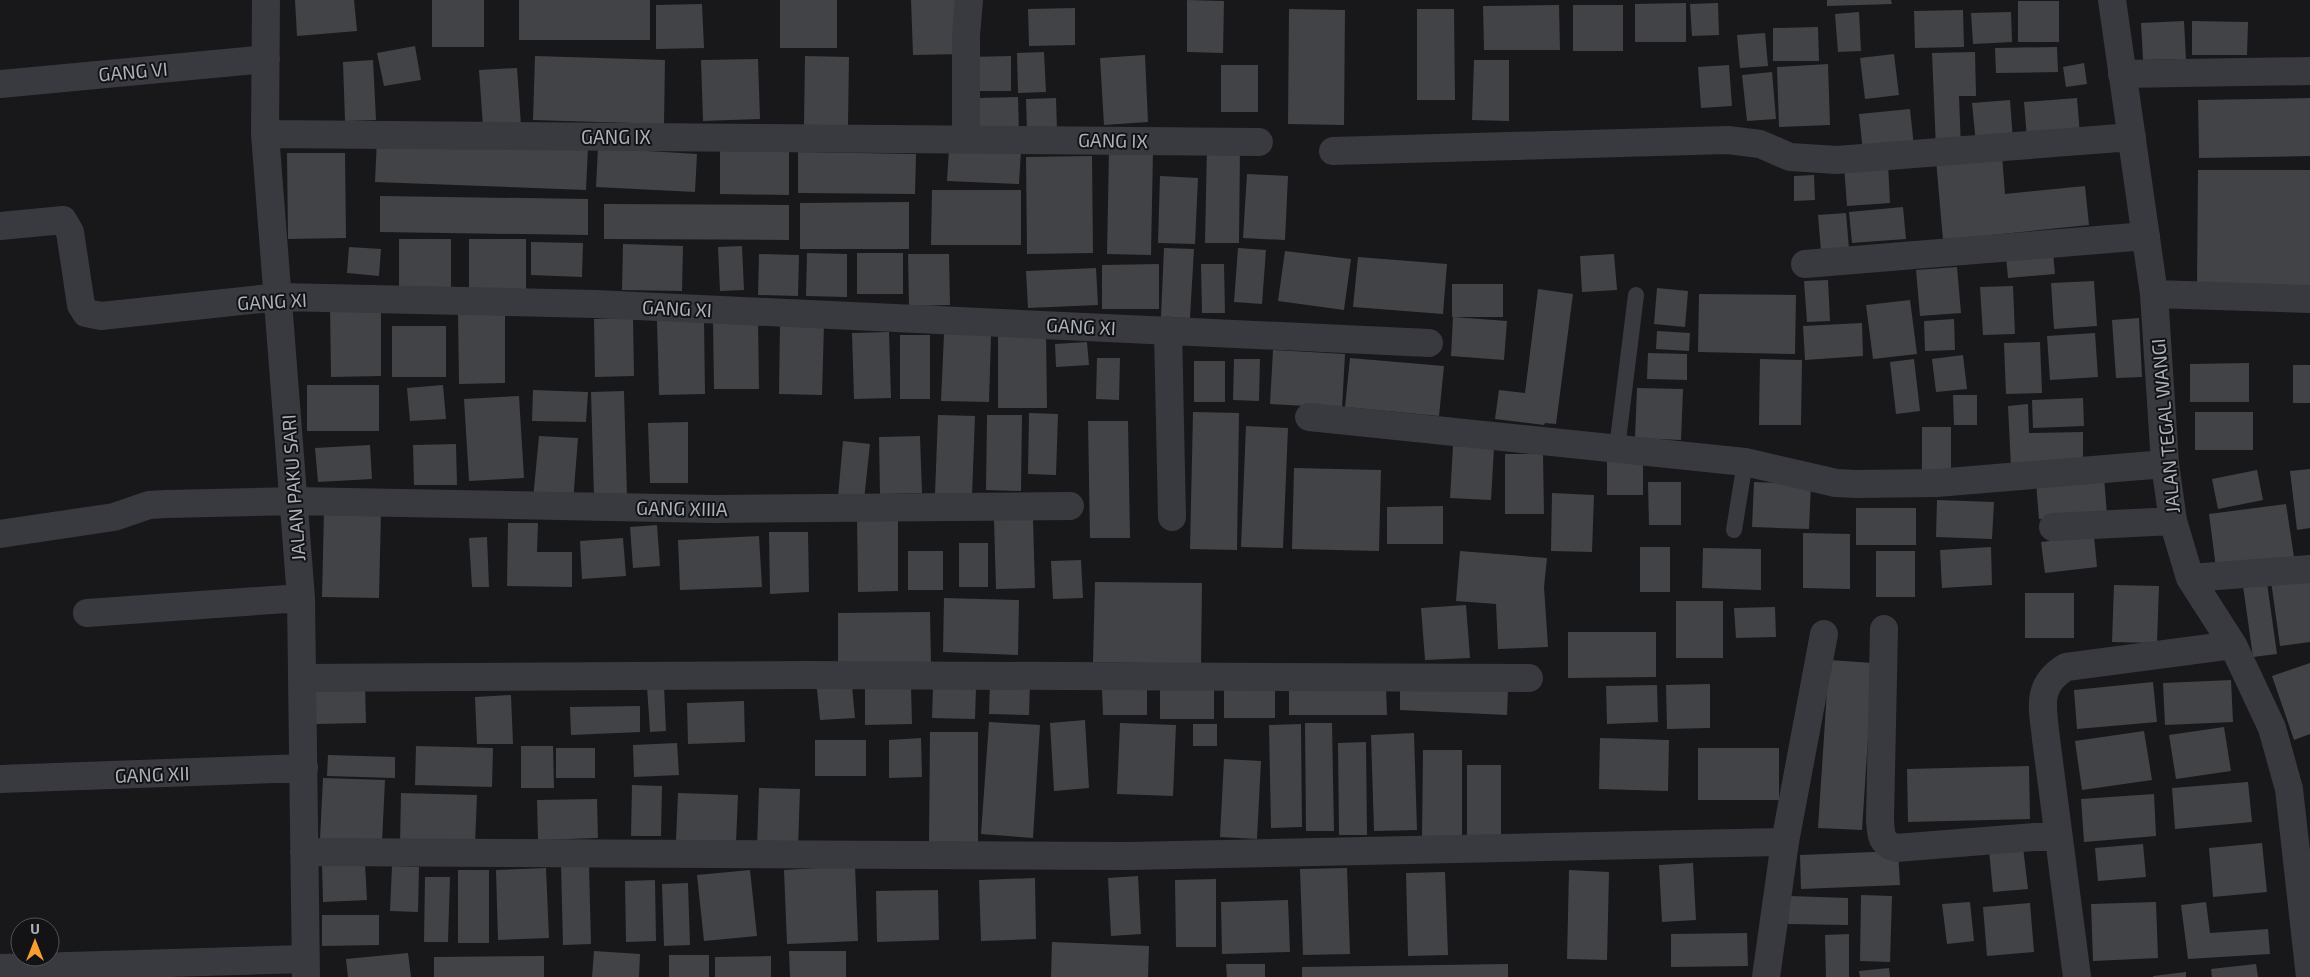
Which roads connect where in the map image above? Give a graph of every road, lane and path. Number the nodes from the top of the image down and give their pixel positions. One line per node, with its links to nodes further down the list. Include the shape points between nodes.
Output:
1 (266, 0): 4 (street, JALAN PAKU SARI)
2 (968, 0): 10 (street)
3 (2112, 0): 6 (street, JALAN TEGAL WANGI)
4 (266, 59): 7 (street, GANG VI); 8 (street, JALAN PAKU SARI)
5 (2310, 71): 6 (street)
6 (2122, 74): 9 (street, JALAN TEGAL WANGI)
7 (0, 84)
8 (265, 134): 10 (street, GANG IX); 18 (street, JALAN PAKU SARI)
9 (2132, 137): 12 (street, via 1837,160 1790,157 1760,144 1728,140); 14 (street, JALAN TEGAL WANGI)
10 (966, 138): 11 (street, GANG IX)
11 (1259, 142)
12 (1333, 151)
13 (0, 226): 18 (street, GANG XI, via 62,220 70,232 81,305 86,313 101,316)
14 (2146, 236): 15 (street); 16 (street, JALAN TEGAL WANGI)
15 (1805, 264)
16 (2154, 294): 19 (street); 25 (street, JALAN TEGAL WANGI)
17 (1636, 295): 23 (lane)
18 (279, 298): 20 (street, GANG XI, via 595,304); 26 (street, JALAN PAKU SARI)
19 (2310, 299)
20 (1168, 330): 21 (street, GANG XI); 28 (street)
21 (1429, 343)
22 (1308, 417): 23 (street)
23 (1617, 448): 24 (street)
24 (1744, 462): 25 (street, via 1836,483 1856,484 1936,483); 31 (lane)
25 (2165, 464): 29 (street, JALAN TEGAL WANGI)
26 (294, 501): 27 (street, GANG XIIIA, via 714,509); 32 (street, GANG XIIIA, via 149,505 114,517); 35 (street, JALAN PAKU SARI)
27 (1070, 506)
28 (1172, 517)
29 (2173, 521): 30 (street); 34 (street, JALAN TEGAL WANGI)
30 (2053, 527)
31 (1734, 530)
32 (0, 534)
33 (2310, 569): 34 (street)
34 (2190, 578): 39 (street, JALAN TEGAL WANGI)
35 (301, 598): 36 (street); 40 (street, JALAN PAKU SARI)
36 (87, 613)
37 (1884, 629): 44 (street, via 1881,838 1896,848)
38 (1824, 634): 45 (street)
39 (2234, 644): 44 (street, via 2066,667 2052,676 2042,704); 51 (street, JALAN TEGAL WANGI, via 2272,728 2289,790)
40 (302, 678): 41 (street, via 795,675); 42 (street, JALAN PAKU SARI)
41 (1529, 678)
42 (304, 768): 43 (street, GANG XII); 46 (street, JALAN PAKU SARI)
43 (0, 779)
44 (2058, 835): 50 (street)
45 (1785, 842): 46 (street, via 1128,856); 49 (street)
46 (304, 852): 48 (street, JALAN PAKU SARI)
47 (0, 968): 48 (street)
48 (306, 968)
49 (1766, 977)
50 (2077, 977)
51 (2310, 977)

